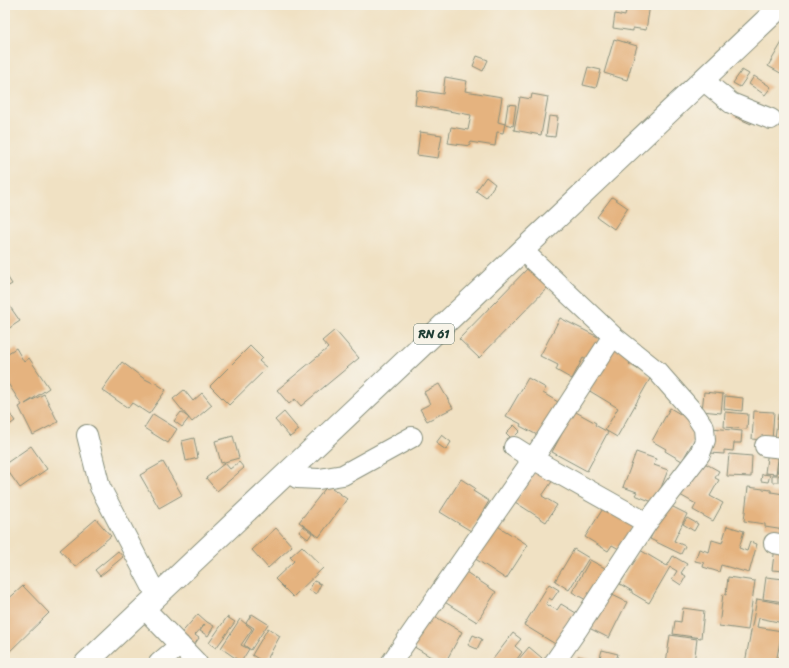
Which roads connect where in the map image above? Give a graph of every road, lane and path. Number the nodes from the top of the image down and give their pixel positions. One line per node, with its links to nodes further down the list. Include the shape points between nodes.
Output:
1 (782, 5): 2 (main road, RN 61)
2 (702, 80): 3 (street, via 731,102); 4 (main road, RN 61)
3 (771, 119)
4 (522, 250): 5 (street); 10 (main road, RN 61)
5 (613, 336): 9 (street); 11 (street, via 657,371 704,428 705,440 700,454)
6 (87, 435): 12 (street, via 100,487)
7 (412, 437): 10 (street, via 343,475 319,479 298,478)
8 (514, 447): 9 (street)
9 (533, 460): 11 (street); 17 (street)
10 (289, 471): 12 (main road, RN 61)
11 (647, 523): 18 (street)
12 (150, 602): 13 (street); 14 (main road, RN 61)
13 (180, 645): 15 (street); 16 (street)
14 (86, 663)
15 (159, 663)
16 (197, 663)
17 (391, 663)
18 (554, 663)

